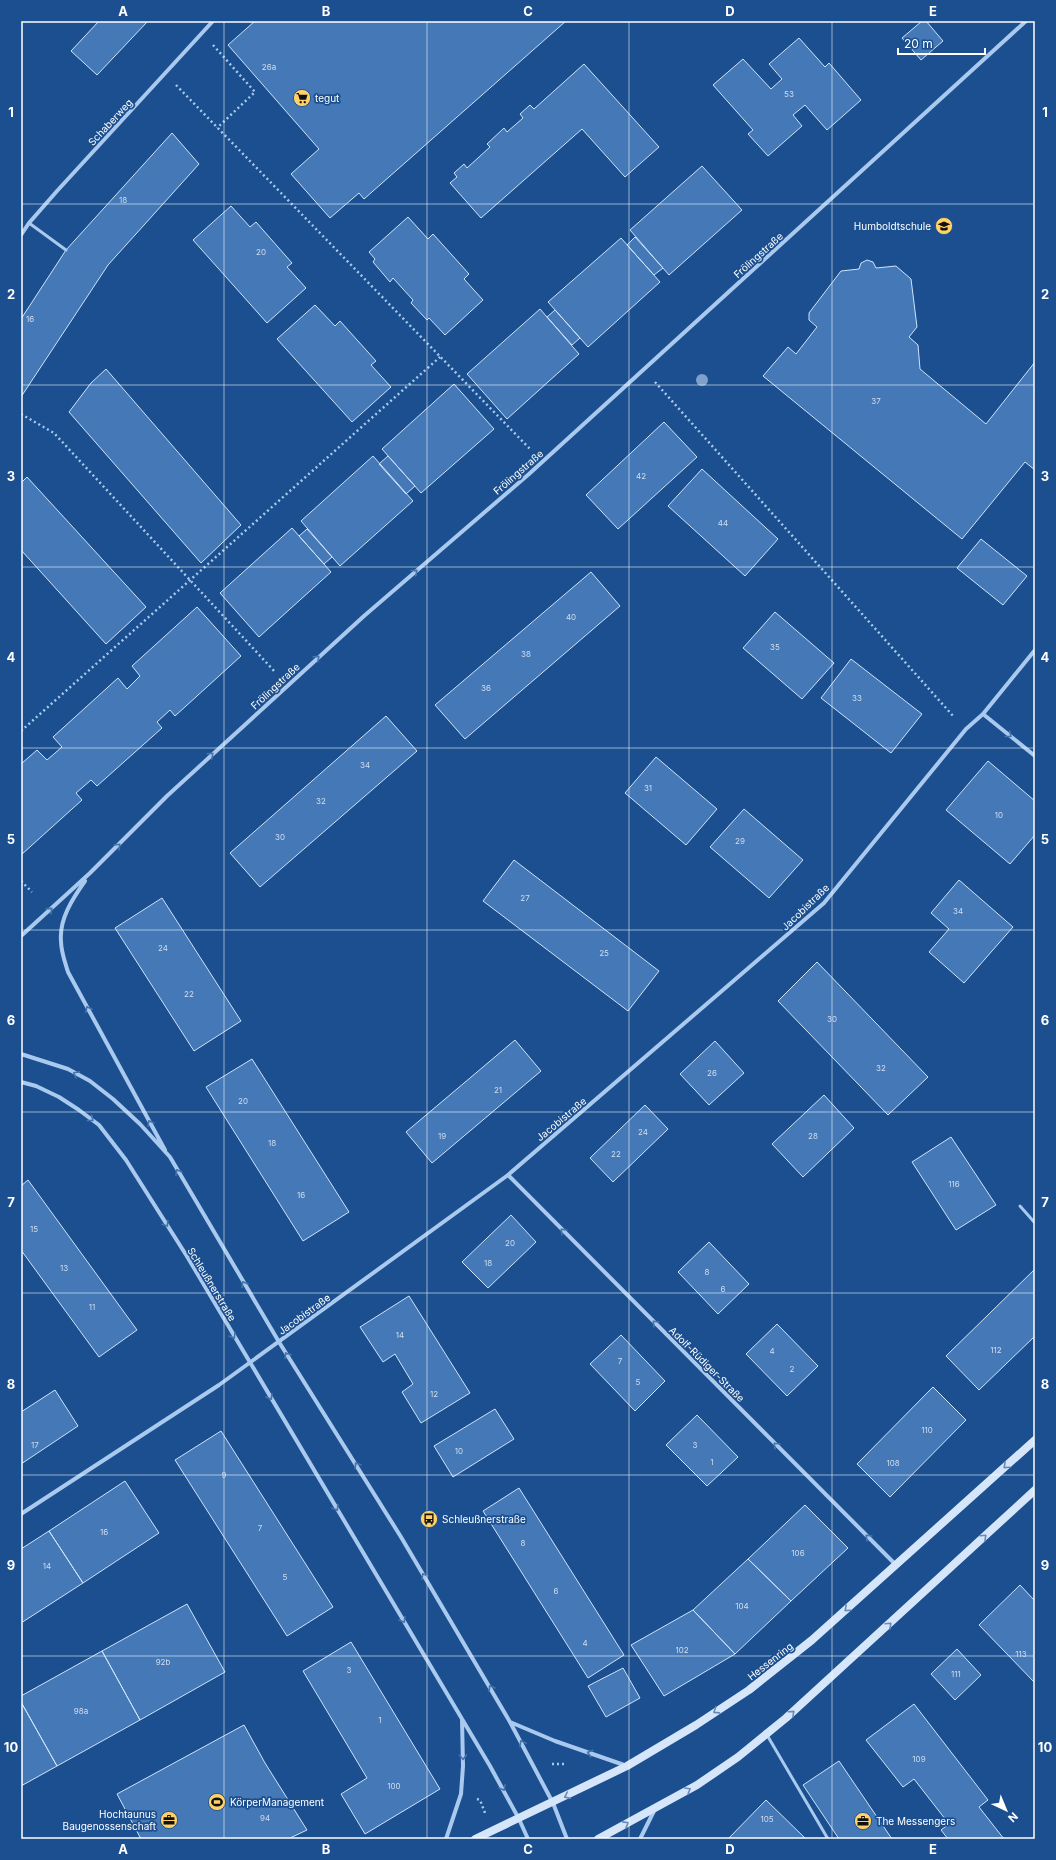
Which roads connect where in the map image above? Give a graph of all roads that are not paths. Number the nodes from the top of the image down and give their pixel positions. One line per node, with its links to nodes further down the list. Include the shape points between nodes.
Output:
1 (213, 21): 3 (street, Schaberweg)
2 (1026, 21): 9 (street, Frölingstraße, one-way to 2, via 167,796 288,685 542,462)
3 (29, 224): 4 (street, Schaberweg); 5 (lane)
4 (21, 235)
5 (66, 250)
6 (1035, 650): 7 (street, Jacobistraße)
7 (983, 714): 8 (street, one-way to 8); 14 (street, Jacobistraße, via 966,729 824,903)
8 (1035, 756)
9 (90, 873): 10 (street, Frölingstraße, one-way to 9); 13 (street, one-way to 9, via 68,972 60,940 64,921 71,901)
10 (21, 936)
11 (21, 1054): 13 (street, one-way to 11, via 140,1124 90,1081 68,1069)
12 (21, 1082): 18 (street, Schleußnerstraße, one-way to 18, via 59,1097 98,1125 126,1160 188,1258)
13 (170, 1157): 17 (street, one-way to 13)
14 (508, 1175): 17 (street, Jacobistraße); 22 (street, Adolf-Rüdiger-Straße, one-way to 14)
15 (1020, 1206): 16 (lane)
16 (1035, 1223)
17 (279, 1342): 18 (street, Jacobistraße); 24 (street, one-way to 17, via 401,1537)
18 (250, 1364): 21 (street, Jacobistraße); 23 (street, Schleußnerstraße, one-way to 23)
19 (1035, 1440): 22 (street, Hessenring, one-way to 22)
20 (1035, 1490): 25 (street, one-way to 20, via 839,1671)
21 (21, 1514)
22 (896, 1565): 26 (street, Hessenring, one-way to 26, via 812,1640 749,1690)
23 (462, 1718): 29 (street, Schleußnerstraße, one-way to 29); 30 (street, Schleußnerstraße, one-way to 30, via 461,1794)
24 (510, 1722): 26 (street, one-way to 24); 27 (street, one-way to 24)
25 (766, 1734): 28 (street, one-way to 25, via 703,1781); 36 (lane)
26 (627, 1766): 27 (street, Hessenring, one-way to 27)
27 (553, 1803): 29 (street, Hessenring); 33 (street)
28 (654, 1810): 34 (street, one-way to 28); 35 (street)
29 (519, 1819): 31 (street, Hessenring); 32 (street, Schleußnerstraße)
30 (446, 1839)
31 (476, 1839)
32 (528, 1839)
33 (567, 1839)
34 (598, 1839)
35 (640, 1839)
36 (828, 1839)

